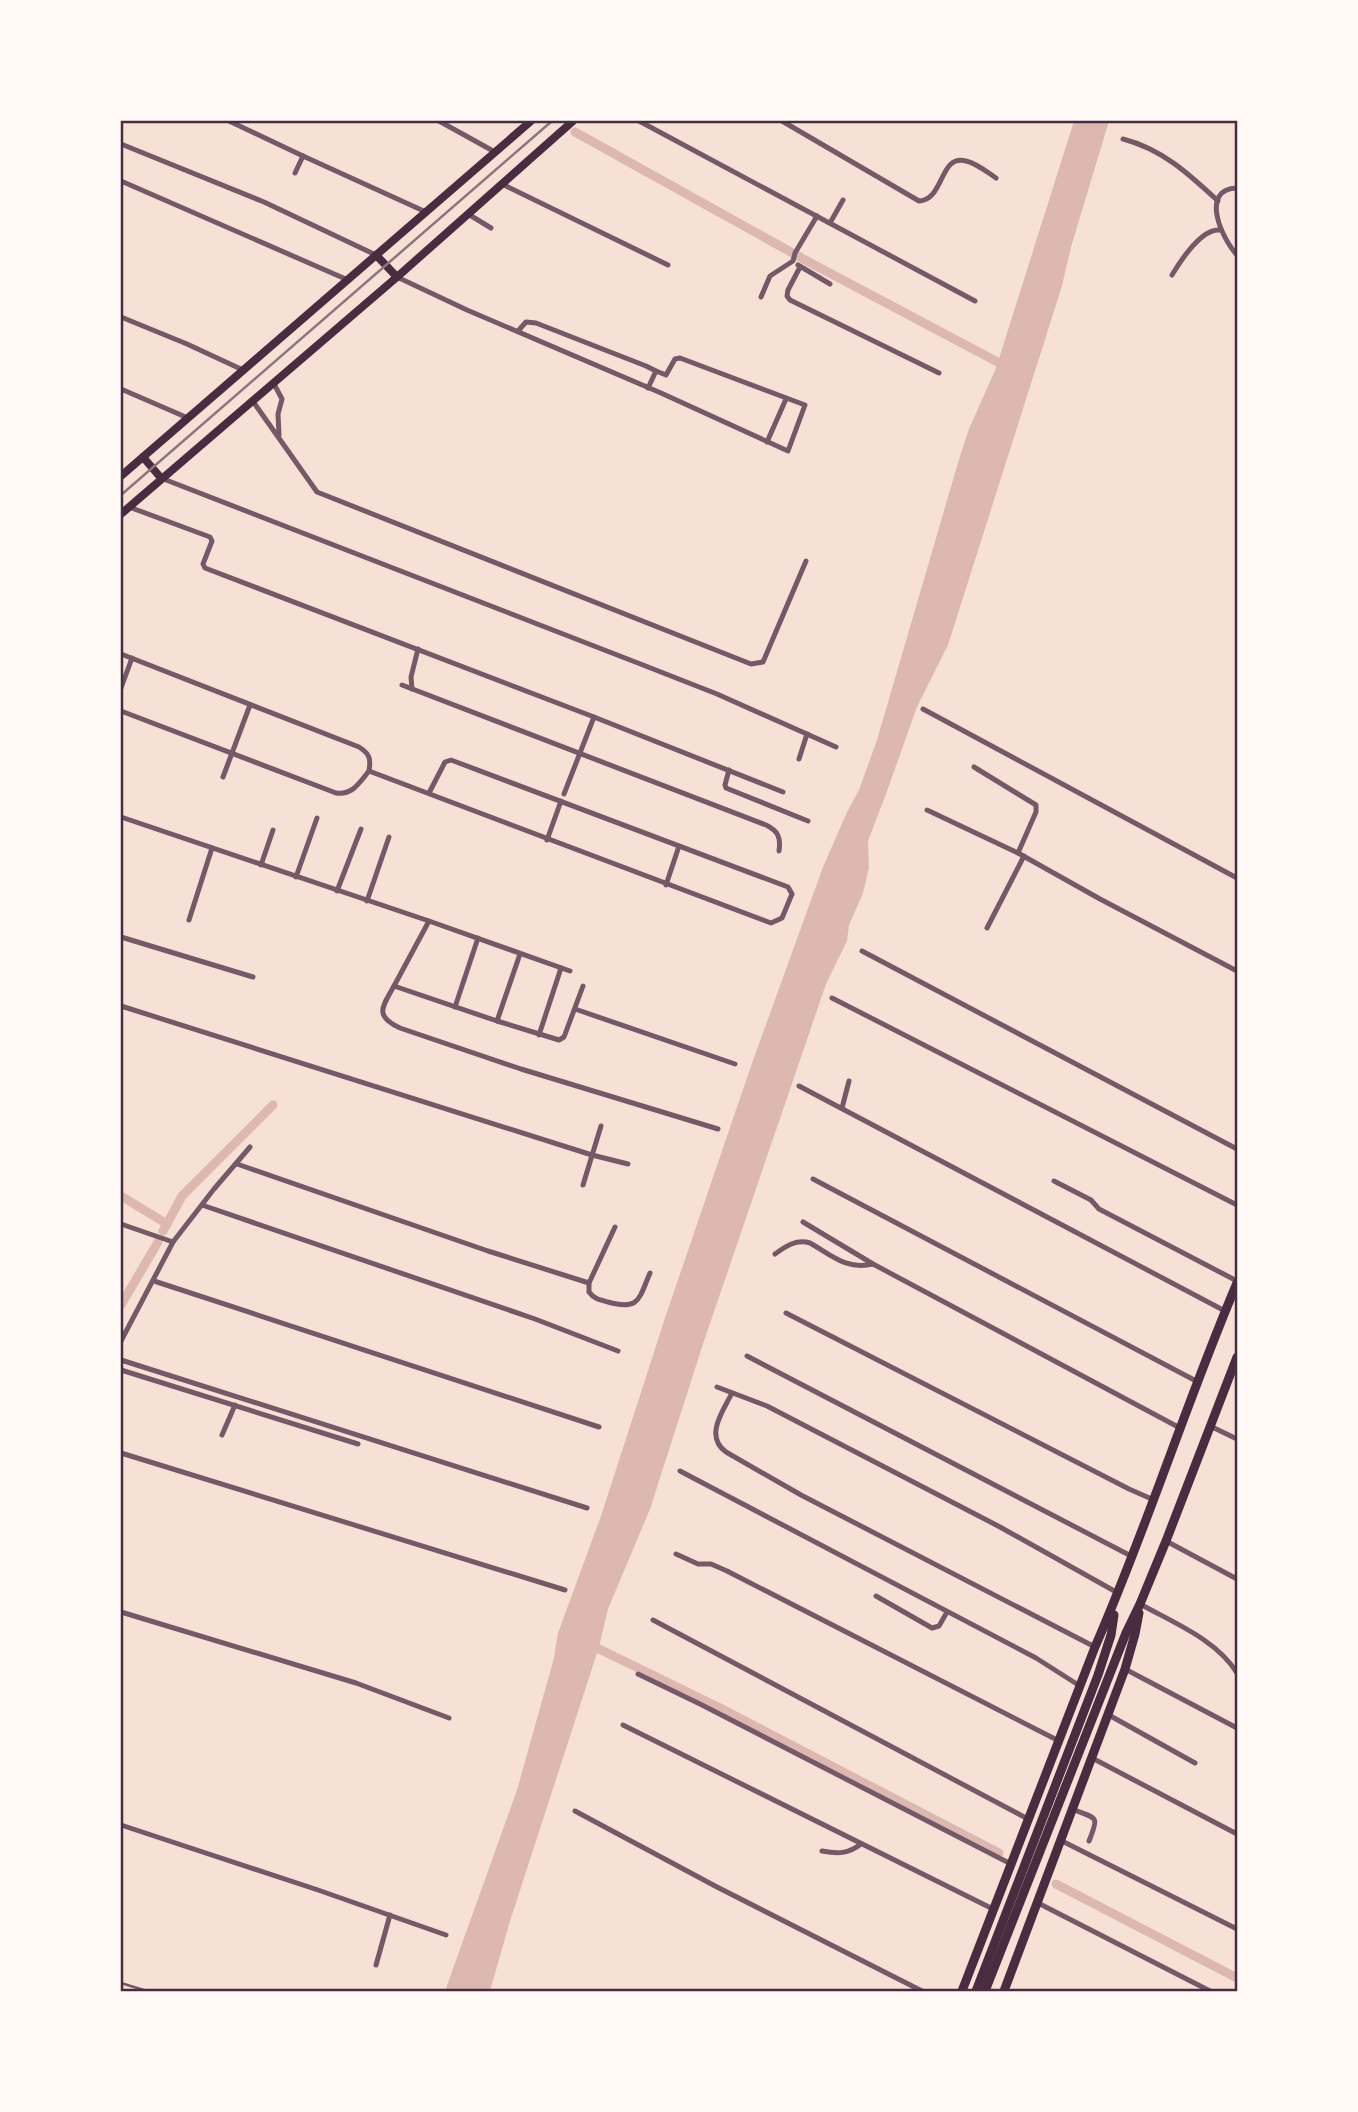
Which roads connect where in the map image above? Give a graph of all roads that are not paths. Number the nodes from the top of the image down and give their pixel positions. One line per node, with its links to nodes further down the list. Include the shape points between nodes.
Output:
1 (229, 121): 10 (street)
2 (439, 121): 9 (street)
3 (531, 121): 9 (main road)
4 (573, 121): 14 (main road)
5 (639, 121): 20 (street)
6 (782, 121): 12 (street, via 919,201 934,195 948,166 957,160)
7 (1123, 139): 17 (street, via 1165,156)
8 (121, 144): 25 (street, via 264,202)
9 (495, 152): 18 (main road)
10 (303, 156): 11 (street); 18 (street)
11 (295, 173)
12 (996, 178)
13 (121, 181): 31 (street)
14 (502, 184): 19 (main road); 27 (street)
15 (1237, 188): 17 (street, via 1226,190)
16 (843, 200): 21 (street)
17 (1218, 201): 23 (street)
18 (426, 212): 25 (main road)
19 (468, 214): 22 (street); 30 (main road)
20 (817, 216): 21 (street); 26 (street)
21 (830, 223): 34 (street)
22 (491, 228)
23 (1220, 230): 24 (street); 29 (street, via 1205,234)
24 (1237, 255)
25 (376, 256): 30 (main road); 31 (main road)
26 (793, 261): 28 (street); 33 (street, via 770,276)
27 (668, 265)
28 (800, 267): 32 (street); 39 (street, via 788,290 790,300)
29 (1172, 275)
30 (397, 277): 36 (street); 40 (main road)
31 (348, 280): 37 (main road)
32 (830, 284)
33 (761, 297)
34 (975, 301)
35 (121, 317): 37 (street)
36 (518, 331): 38 (street, via 526,322 536,323); 41 (street)
37 (244, 370): 45 (main road)
38 (656, 371): 41 (street); 43 (street, via 666,375 680,358)
39 (939, 373)
40 (274, 382): 44 (main road); 46 (street, via 282,399)
41 (648, 388): 47 (street)
42 (121, 389): 45 (street)
43 (786, 398): 47 (street); 47 (street, via 805,405 788,451)
44 (252, 400): 46 (street); 50 (main road)
45 (188, 418): 48 (main road)
46 (279, 438): 53 (street, via 317,492 751,664 763,662)
47 (767, 443)
48 (143, 457): 49 (main road); 50 (main road)
49 (121, 476)
50 (161, 478): 51 (main road); 64 (street, via 620,655)
51 (129, 507): 52 (main road); 54 (street, via 210,537 205,568)
52 (121, 514)
53 (806, 561)
54 (418, 649): 59 (street); 63 (street)
55 (121, 654): 56 (street)
56 (132, 658): 58 (street); 60 (street)
57 (402, 685): 59 (street)
58 (121, 688)
59 (412, 689): 66 (street)
60 (250, 705): 67 (street); 70 (street, via 359,747 369,754)
61 (923, 709): 91 (street)
62 (121, 711): 67 (street)
63 (594, 717): 66 (street); 71 (street)
64 (807, 734): 65 (street); 68 (street)
65 (836, 747)
66 (579, 753): 75 (street); 87 (street, via 766,825 779,835)
67 (231, 754): 70 (street, via 344,794); 72 (street)
68 (799, 759)
69 (974, 767): 88 (street, via 1036,805)
70 (369, 771): 74 (street)
71 (729, 771): 73 (street); 80 (street, via 726,788)
72 (223, 777)
73 (783, 792)
74 (429, 793): 76 (street, via 445,762 451,760); 84 (street)
75 (564, 794)
76 (561, 801): 84 (street); 85 (street)
77 (927, 810): 88 (street)
78 (121, 817): 86 (street)
79 (317, 818): 90 (street)
80 (808, 821)
81 (361, 829): 93 (street)
82 (273, 830): 89 (street)
83 (389, 837): 94 (street)
84 (547, 840): 92 (street)
85 (679, 846): 92 (street); 92 (street, via 788,887 792,894 782,918 771,923)
86 (212, 848): 89 (street); 95 (street)
87 (779, 851)
88 (1021, 854): 97 (street); 104 (street)
89 (261, 865): 90 (street)
90 (296, 877): 93 (street)
91 (1237, 878)
92 (666, 885)
93 (337, 891): 94 (street)
94 (367, 901): 96 (street)
95 (189, 920)
96 (429, 921): 99 (street); 106 (street)
97 (987, 928)
98 (121, 937): 105 (street)
99 (478, 938): 101 (street); 110 (street)
100 (862, 951): 121 (street)
101 (520, 954): 102 (street); 112 (street)
102 (561, 968): 103 (street); 113 (street)
103 (570, 971)
104 (1237, 971)
105 (253, 977)
106 (394, 986): 110 (street); 119 (street, via 382,1013 400,1028)
107 (583, 986): 111 (street)
108 (832, 998): 129 (street)
109 (121, 1006): 122 (street)
110 (455, 1007): 112 (street)
111 (575, 1009): 113 (street, via 562,1039); 114 (street)
112 (497, 1021): 113 (street)
113 (539, 1035)
114 (735, 1064)
115 (849, 1081): 117 (street)
116 (799, 1086): 117 (street)
117 (842, 1108): 140 (street)
118 (601, 1126): 122 (street)
119 (718, 1129)
120 (250, 1147): 123 (street)
121 (1237, 1149)
122 (592, 1155): 124 (street); 127 (street)
123 (236, 1164): 128 (street); 139 (street)
124 (628, 1164)
125 (813, 1179): 148 (street)
126 (1054, 1181): 138 (street)
127 (583, 1185)
128 (202, 1205): 133 (street); 143 (street)
129 (1237, 1205)
130 (803, 1222): 135 (street)
131 (121, 1224): 133 (street)
132 (615, 1227): 139 (street)
133 (173, 1242): 137 (street)
134 (775, 1254): 135 (street, via 803,1241 850,1266)
135 (873, 1264): 154 (street)
136 (650, 1273): 139 (street, via 639,1298 629,1306 595,1298)
137 (154, 1281): 142 (street); 153 (street)
138 (1237, 1282): 140 (main road)
139 (589, 1283)
140 (1226, 1311): 148 (main road)
141 (786, 1313): 160 (street)
142 (121, 1341)
143 (618, 1351)
144 (747, 1356): 164 (street)
145 (1237, 1357): 152 (main road)
146 (121, 1360): 161 (street)
147 (121, 1370): 151 (street)
148 (1199, 1382): 154 (main road)
149 (717, 1387): 150 (street)
150 (732, 1392): 167 (street, via 780,1412); 173 (street, via 714,1434 726,1452 801,1496)
151 (235, 1405): 155 (street); 157 (street)
152 (1210, 1426): 156 (street); 162 (main road)
153 (599, 1427)
154 (1180, 1428): 160 (main road)
155 (222, 1435)
156 (1237, 1439)
157 (358, 1444)
158 (121, 1453): 166 (street)
159 (680, 1471): 171 (street)
160 (1154, 1500): 164 (main road)
161 (587, 1508)
162 (1166, 1541): 165 (street); 169 (main road)
163 (676, 1554): 182 (street, via 727,1571)
164 (1133, 1557): 167 (main road)
165 (1237, 1579)
166 (565, 1590)
167 (1118, 1593): 173 (main road); 200 (main road, via 1105,1654)
168 (876, 1596): 171 (street, via 932,1628 939,1626)
169 (1140, 1604): 174 (main road); 175 (street, via 1214,1647); 200 (main road)
170 (121, 1612): 179 (street, via 356,1683)
171 (947, 1612): 177 (street)
172 (653, 1620): 187 (street)
173 (1095, 1647): 177 (main road)
174 (1125, 1669): 178 (main road); 181 (street)
175 (1237, 1673)
176 (638, 1674): 194 (street)
177 (1080, 1686): 182 (main road)
178 (1107, 1714): 183 (main road); 184 (street)
179 (449, 1718)
180 (623, 1725): 192 (street)
181 (1237, 1728)
182 (1059, 1741): 187 (main road)
183 (1093, 1758): 185 (main road); 189 (street)
184 (1195, 1763)
185 (1072, 1809): 190 (main road); 191 (street, via 1095,1819)
186 (575, 1811): 204 (street)
187 (1028, 1819): 194 (main road)
188 (121, 1825): 197 (street)
189 (1237, 1834)
190 (1060, 1840): 195 (main road); 198 (street)
191 (1089, 1841)
192 (861, 1844): 193 (street, via 844,1853); 196 (street)
193 (822, 1851)
194 (1011, 1864): 196 (main road)
195 (1038, 1903): 208 (main road); 209 (street)
196 (993, 1909): 205 (main road)
197 (390, 1915): 199 (street); 201 (street)
198 (1237, 1929)
199 (446, 1935)
200 (993, 1958): 206 (main road); 207 (main road)
201 (376, 1965)
202 (121, 1983): 203 (lane)
203 (147, 1991)
204 (922, 1991)
205 (962, 1991)
206 (976, 1991)
207 (985, 1991)
208 (1004, 1991)
209 (1210, 1991)

